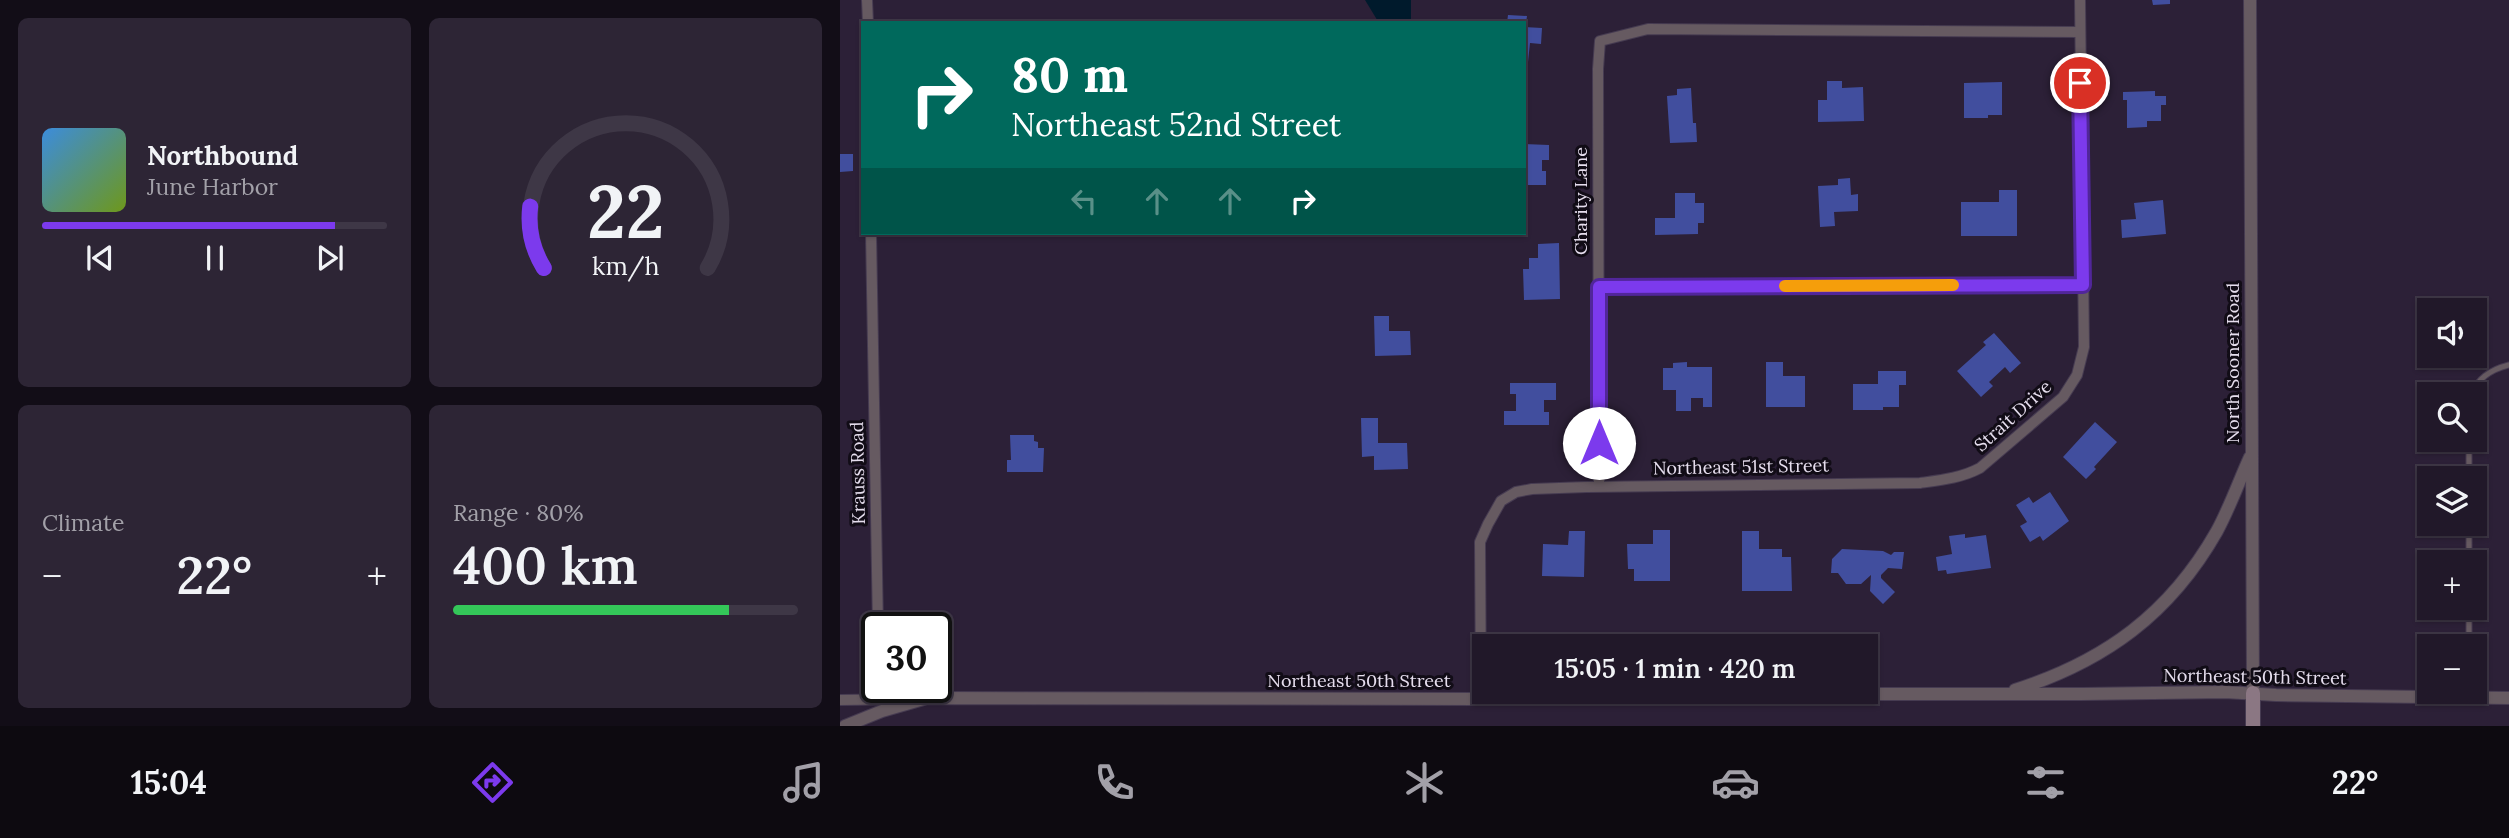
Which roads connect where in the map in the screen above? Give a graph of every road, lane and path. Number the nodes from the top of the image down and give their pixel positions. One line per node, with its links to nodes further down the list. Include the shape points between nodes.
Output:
1 (867, 0): 4 (street)
2 (2080, 0): 5 (street, Strait Drive)
3 (2250, 0): 11 (street, North Sooner Road)
4 (868, 21)
5 (2080, 32): 7 (street, Strait Drive); 8 (street, Charity Lane, via 1648,29 1600,41)
6 (871, 235): 14 (street, Krauss Road)
7 (2083, 285): 8 (street); 12 (street, Strait Drive, via 2084,347 2070,387 1993,459)
8 (1599, 287): 13 (street, Charity Lane)
9 (2509, 365): 10 (lane)
10 (2479, 382)
11 (2253, 452): 16 (street, North Sooner Road); 18 (street, Northeast 50th Street, via 2204,552 2172,596 2111,648 2045,681)
12 (1966, 475): 13 (street, Northeast 51st Street, via 1920,483)
13 (1599, 487): 15 (street, Northeast 51st Street, via 1532,489 1501,501 1480,542)
14 (878, 612)
15 (1481, 634)
16 (2253, 693): 18 (street, Northeast 50th Street); 19 (street, Northeast 50th Street); 28 (main road, North Sooner Road)
17 (1878, 694): 18 (street, Northeast 50th Street)
18 (2001, 695)
19 (2417, 695)
20 (2487, 696): 22 (street, Northeast 50th Street)
21 (952, 698): 23 (street, Northeast 50th Street)
22 (2509, 698)
23 (1472, 699)
24 (840, 700): 25 (street, Northeast 50th Street)
25 (861, 700)
26 (910, 703): 27 (street, Northeast 50th Street)
27 (845, 726)
28 (2253, 726)

